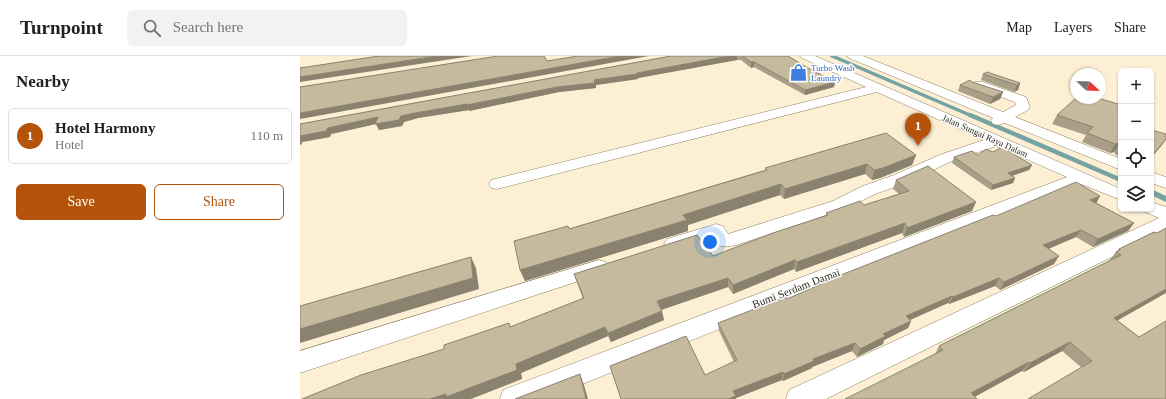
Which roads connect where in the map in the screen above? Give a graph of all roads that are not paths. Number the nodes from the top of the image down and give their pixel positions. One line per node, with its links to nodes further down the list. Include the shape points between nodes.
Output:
1 (806, 56): 5 (street, Jalan Sungai Raya Dalam)
2 (853, 56): 4 (street)
3 (885, 56): 4 (street)
4 (867, 64): 5 (street); 8 (street)
5 (846, 71): 7 (street, Jalan Sungai Raya Dalam)
6 (974, 84): 10 (street, via 1021,100 1023,107)
7 (878, 88): 9 (street, Jalan Sungai Raya Dalam); 18 (street)
8 (954, 98): 9 (street); 10 (street)
9 (932, 108): 11 (street, Jalan Sungai Raya Dalam)
10 (1002, 118): 11 (street); 12 (street)
11 (986, 134): 13 (street, Jalan Sungai Raya Dalam); 23 (street, via 948,157 839,205 725,241 721,240 716,230)
12 (1074, 148): 13 (street); 14 (street)
13 (1053, 162): 15 (street, Jalan Sungai Raya Dalam)
14 (1118, 164)
15 (1080, 178): 19 (street, Jalan Sungai Raya Dalam); 26 (street, Bumi Serdam Damai)
16 (1154, 178): 17 (street)
17 (1166, 183)
18 (497, 184)
19 (1118, 194)
20 (1154, 209): 21 (street)
21 (1166, 214)
22 (1166, 222): 27 (street)
23 (655, 250)
24 (617, 262): 25 (street)
25 (300, 362)
26 (513, 399)
27 (799, 399)

